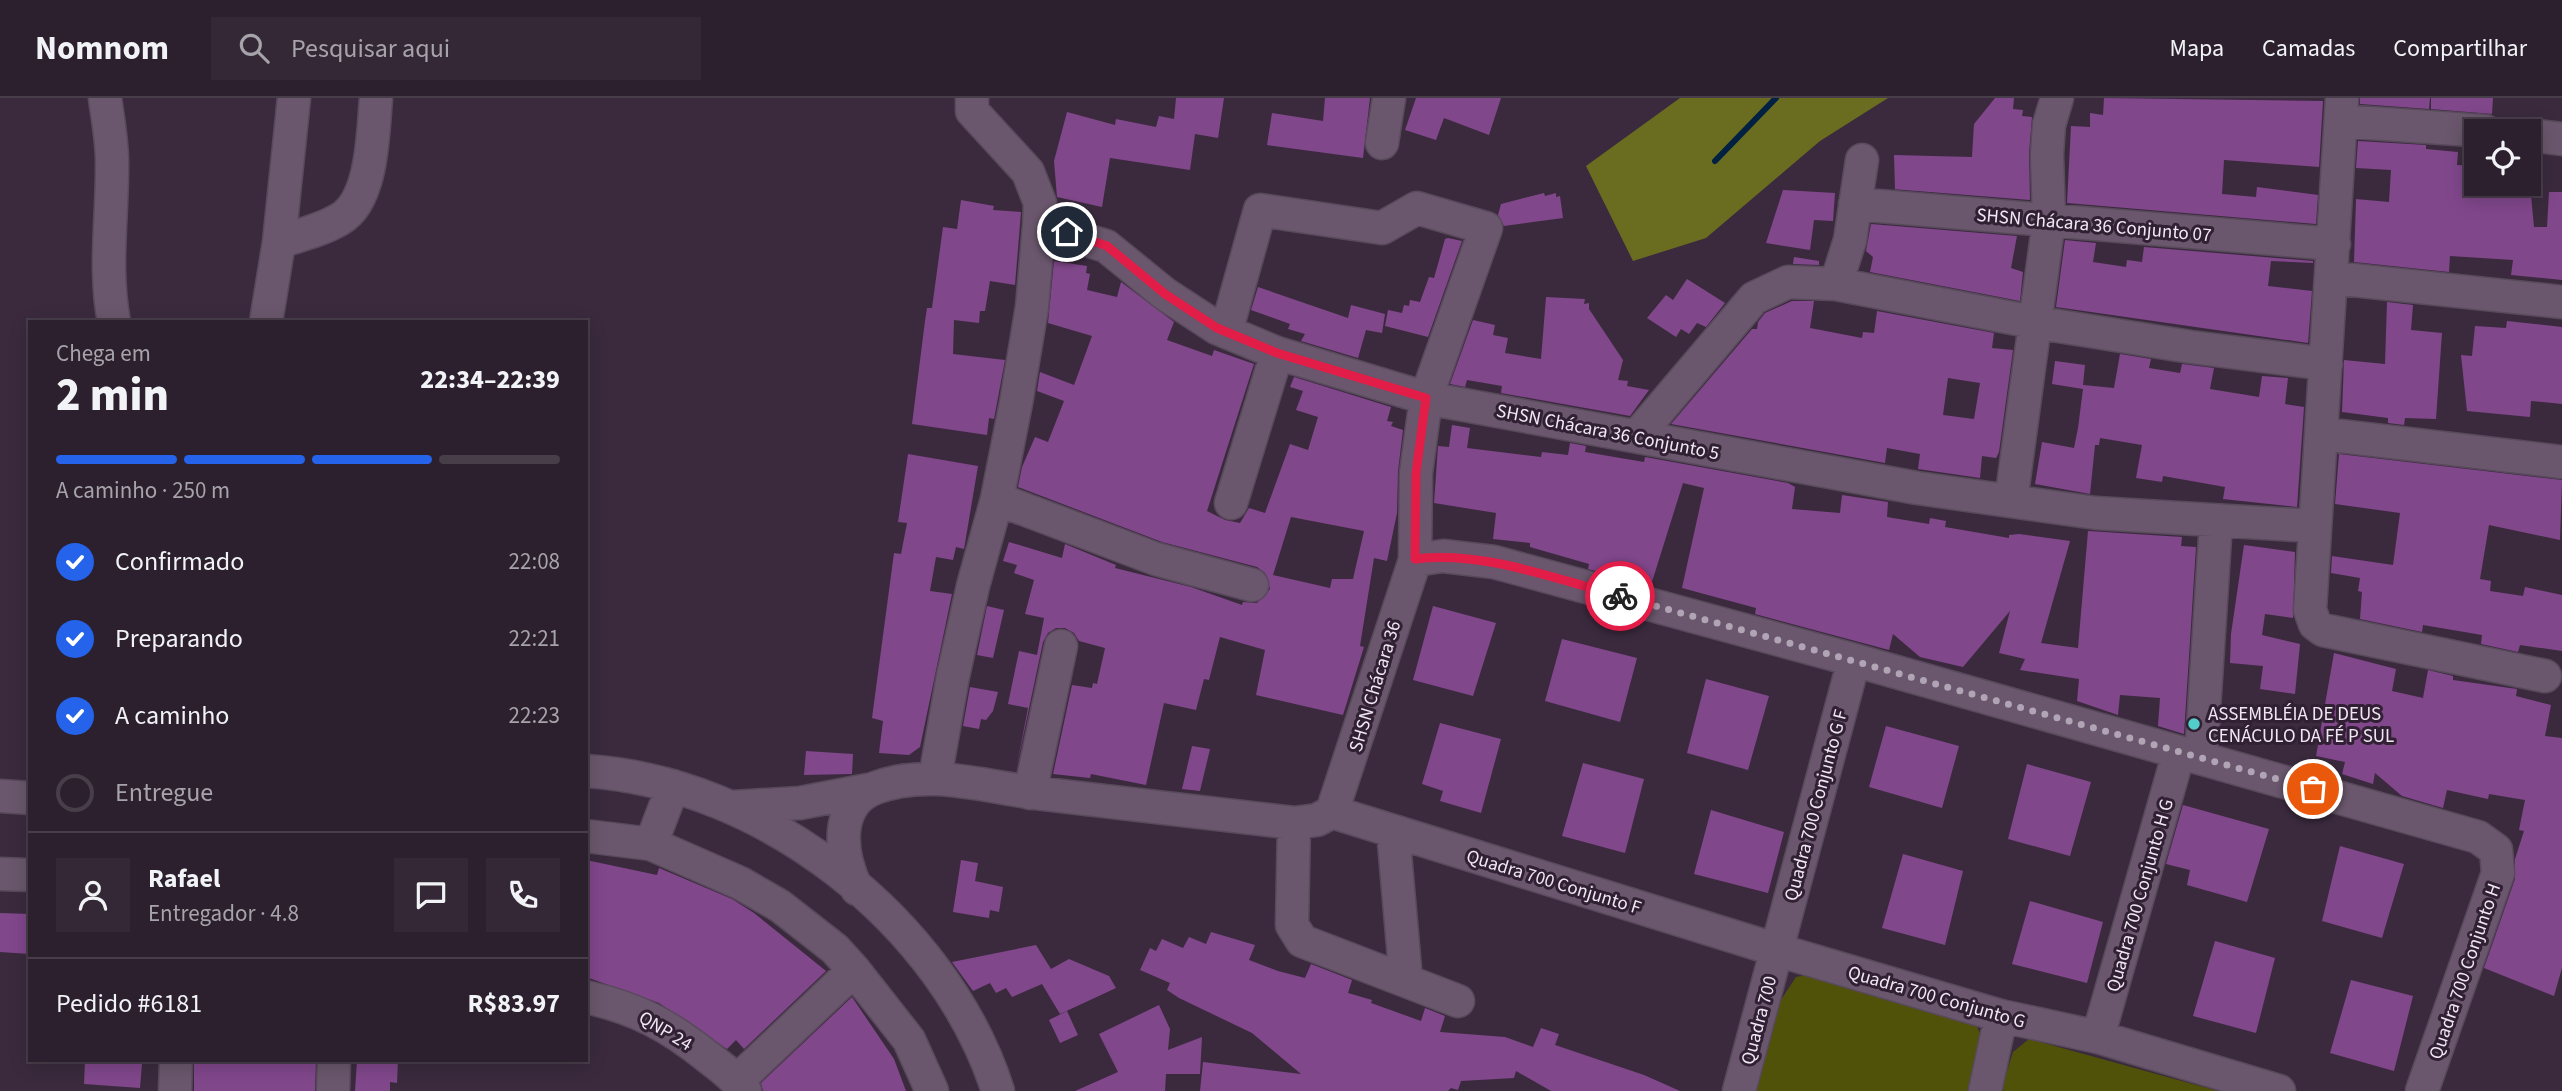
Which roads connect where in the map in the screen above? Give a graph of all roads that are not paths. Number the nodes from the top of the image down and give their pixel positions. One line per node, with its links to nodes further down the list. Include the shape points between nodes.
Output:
1 (105, 98): 21 (street, via 113,166 107,252)
2 (294, 98): 16 (street)
3 (376, 98): 16 (street, via 366,177 357,205 343,218)
4 (972, 98): 15 (street, via 972,111 1028,172 1040,203)
5 (1389, 98): 11 (street)
6 (2057, 98): 14 (street, via 2047,153)
7 (2342, 109): 8 (street); 17 (street)
8 (2464, 128)
9 (2541, 136): 10 (street)
10 (2562, 139)
11 (1382, 143)
12 (1862, 160): 13 (street)
13 (1855, 204): 14 (street, SHSN Chácara 36 Conjunto 07); 19 (street)
14 (2049, 220): 17 (street, SHSN Chácara 36 Conjunto 07); 23 (street)
15 (1039, 226): 24 (street, SHSN Chácara 36 Conjunto 5, via 1107,246 1196,317); 31 (street, via 1032,307)
16 (279, 242): 22 (street)
17 (2334, 244): 18 (street)
18 (2333, 278): 20 (street); 26 (street)
19 (1836, 284): 23 (street); 29 (street, via 1788,282 1754,298)
20 (2562, 302)
21 (114, 320)
22 (266, 320)
23 (2033, 322): 26 (street); 32 (street)
24 (1226, 332): 25 (street, SHSN Chácara 36 Conjunto 5); 27 (street, SHSN Chácara 36, via 1260,211 1382,228 1417,208 1486,228)
25 (1277, 353): 27 (street, SHSN Chácara 36 Conjunto 5); 33 (street)
26 (2326, 364): 28 (street)
27 (1426, 398): 29 (street, SHSN Chácara 36 Conjunto 5); 36 (street, SHSN Chácara 36, via 1416,473)
28 (2323, 434): 30 (street); 35 (street)
29 (1637, 436): 32 (street, SHSN Chácara 36 Conjunto 5, via 1829,473)
30 (2562, 462)
31 (997, 499): 37 (street, via 1156,559); 43 (street, via 973,586)
32 (2011, 501): 34 (street, SHSN Chácara 36 Conjunto 5)
33 (1231, 503)
34 (2216, 522): 35 (street, SHSN Chácara 36 Conjunto 5); 41 (street, Quadra 700 Conjunto H G)
35 (2314, 526): 40 (street, via 2310,610 2323,630)
36 (1415, 559): 39 (street, via 1443,556 1494,562); 50 (street, SHSN Chácara 36)
37 (1252, 586)
38 (1060, 646): 46 (street)
39 (1854, 660): 41 (street); 58 (street, Quadra 700 Conjunto G F)
40 (2545, 676)
41 (2190, 754): 64 (street, Quadra 700 Conjunto H G); 75 (street, Quadra 700 Conjunto H, via 2478,837 2496,850 2498,873)
42 (588, 771): 44 (street)
43 (935, 778): 45 (street); 46 (street)
44 (673, 786): 49 (street); 54 (street)
45 (873, 789): 49 (street, via 800,803); 57 (street, via 855,800 845,824 843,857)
46 (1030, 793): 51 (street)
47 (0, 796): 48 (street)
48 (28, 798)
49 (726, 807): 57 (street, via 800,841)
50 (1332, 812): 51 (street, via 1317,820); 52 (street, Quadra 700 Conjunto F)
51 (1294, 823): 60 (street, via 1292,925 1302,942)
52 (1393, 831): 58 (street, Quadra 700 Conjunto F); 60 (street)
53 (588, 836): 54 (street)
54 (651, 844): 59 (street, via 780,906)
55 (0, 874): 56 (street)
56 (28, 875)
57 (857, 889): 71 (street, via 918,944 961,1004)
58 (1777, 950): 63 (street, Quadra 700 Conjunto G); 72 (street, Quadra 700)
59 (854, 970): 67 (street, QNP 24); 70 (street, via 909,1040)
60 (1406, 980): 62 (street)
61 (588, 997): 67 (street, QNP 24, via 654,1018)
62 (1458, 1001)
63 (2001, 1016): 64 (street, Quadra 700 Conjunto G); 73 (street)
64 (2098, 1037): 74 (street)
65 (176, 1062): 68 (street)
66 (334, 1062): 69 (street)
67 (741, 1086)
68 (175, 1091)
69 (333, 1091)
70 (932, 1091)
71 (998, 1091)
72 (1739, 1091)
73 (1985, 1091)
74 (2279, 1091)
75 (2422, 1091)

